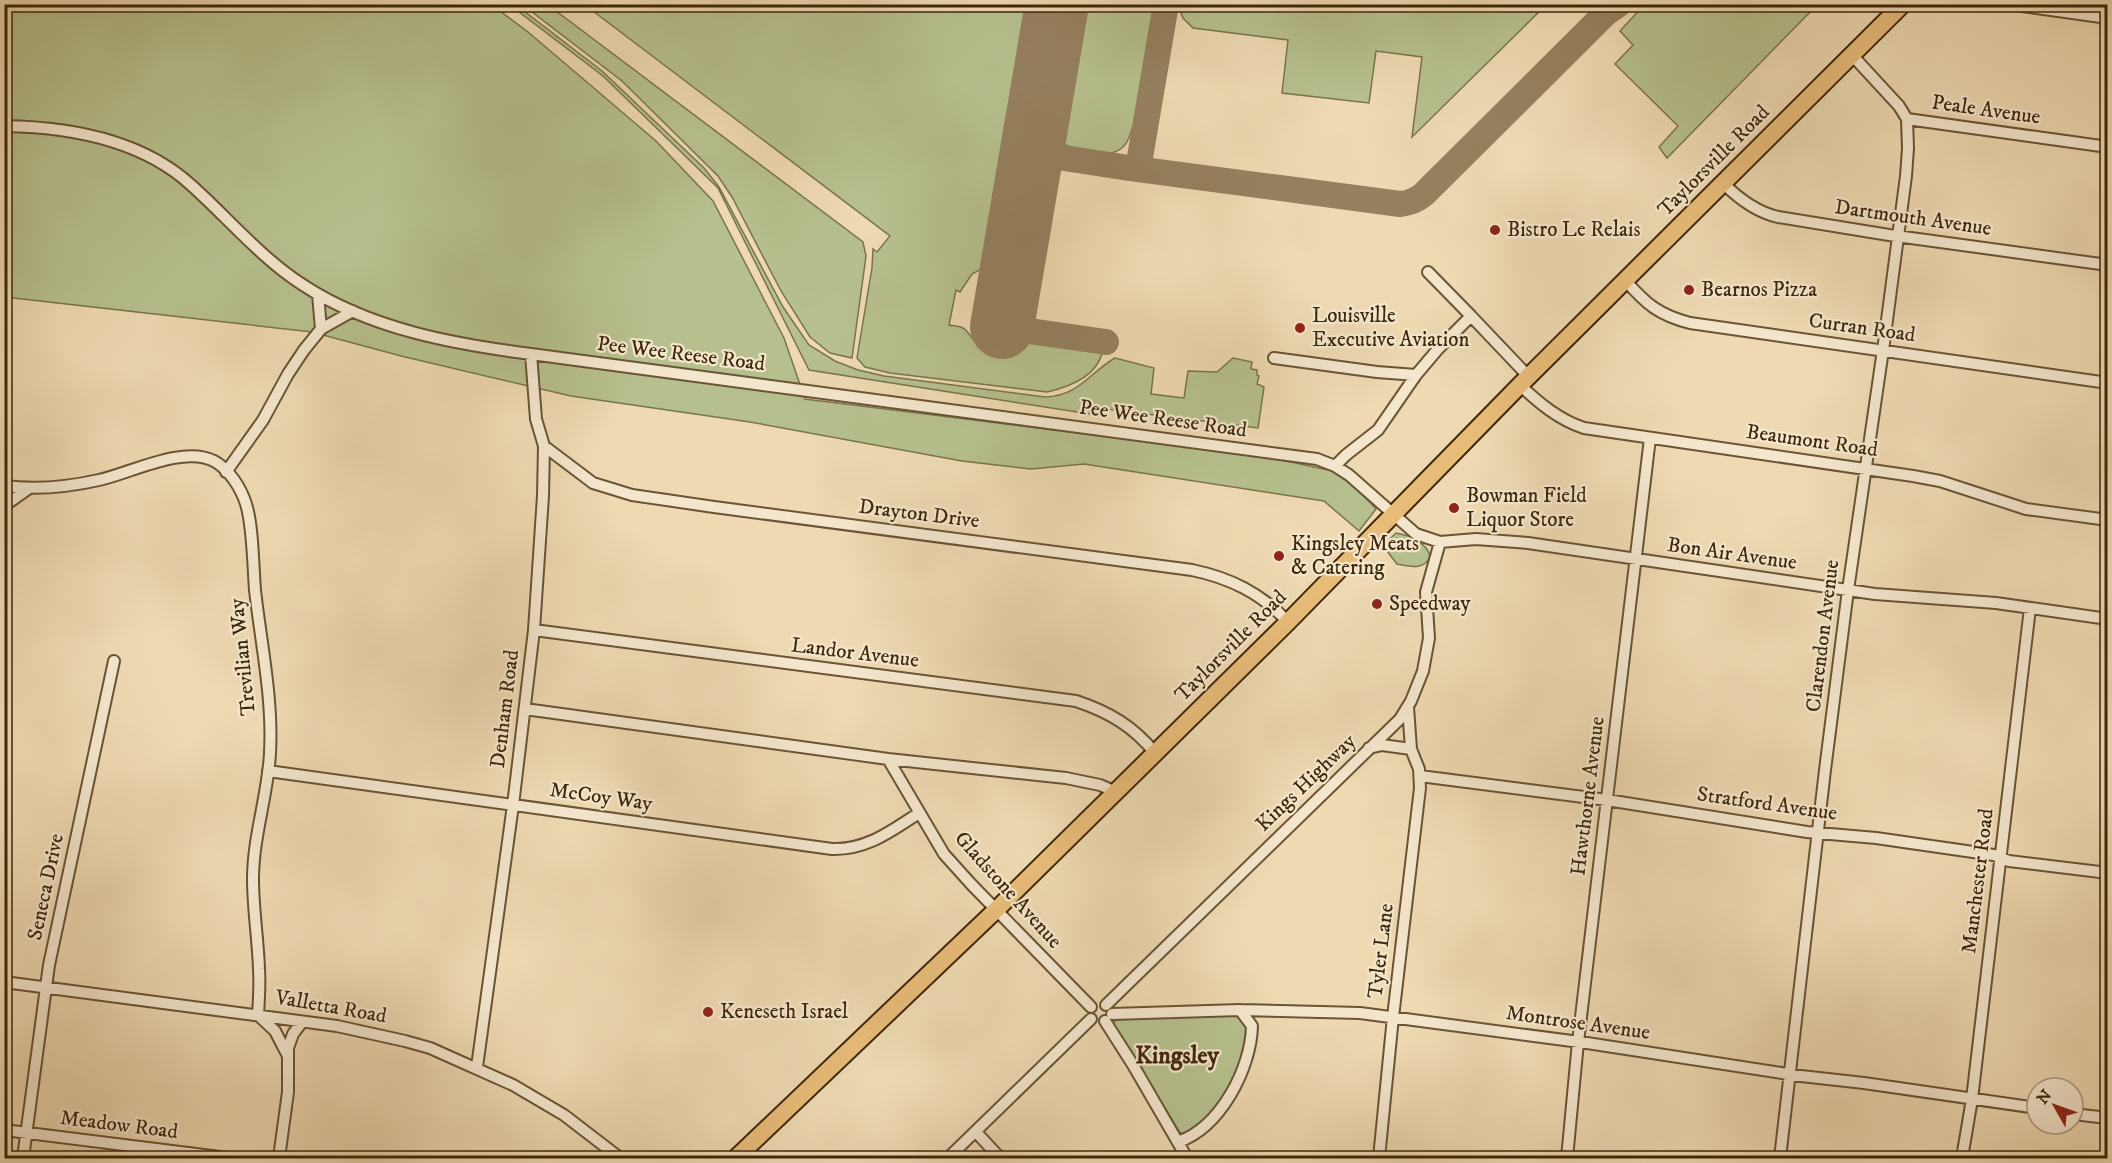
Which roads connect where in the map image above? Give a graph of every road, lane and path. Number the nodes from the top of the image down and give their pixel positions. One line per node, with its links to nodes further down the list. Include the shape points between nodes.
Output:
1 (1903, 4): 4 (main road, Taylorsville Road)
2 (2008, 4): 3 (street)
3 (2108, 18)
4 (1852, 55): 5 (street, Peale Avenue); 8 (main road, Taylorsville Road)
5 (1907, 119): 7 (street, Peale Avenue); 9 (street, Clarendon Avenue, via 1906,176)
6 (4, 126): 13 (street, Pee Wee Reese Road, via 83,135 114,142 158,160 190,184 280,269)
7 (2108, 147)
8 (1723, 183): 9 (street, Dartmouth Avenue, via 1766,214); 12 (main road, Taylorsville Road)
9 (1897, 236): 10 (street, Dartmouth Avenue); 17 (street, Clarendon Avenue)
10 (2108, 265)
11 (1428, 272): 15 (street, Beaumont Road)
12 (1626, 280): 17 (street, Curran Road, via 1658,312 1690,323); 21 (main road, Taylorsville Road)
13 (318, 294): 14 (street, Pee Wee Reese Road); 16 (street)
14 (353, 311): 16 (street); 18 (street, Pee Wee Reese Road, via 450,342)
15 (1471, 316): 20 (street); 21 (street, Beaumont Road)
16 (321, 329): 27 (street)
17 (1883, 350): 22 (street, Curran Road); 26 (street, Clarendon Avenue)
18 (531, 354): 24 (street, Denham Road, via 536,419); 25 (street, Pee Wee Reese Road, via 1305,458)
19 (1274, 358): 20 (street)
20 (1416, 375): 25 (street, via 1378,430)
21 (1525, 381): 23 (street, Beaumont Road, via 1546,407 1575,425); 31 (main road, Taylorsville Road)
22 (2108, 383)
23 (1650, 438): 26 (street, Beaumont Road); 34 (street, Hawthorne Avenue)
24 (544, 446): 38 (street, Drayton Drive, via 593,483 640,496 1218,576 1252,591); 39 (street, Denham Road)
25 (1335, 466): 31 (street, Pee Wee Reese Road)
26 (1865, 468): 32 (street, Beaumont Road, via 1940,481 2026,509); 35 (street, Clarendon Avenue)
27 (226, 472): 29 (street, via 213,460 178,458 101,480); 47 (street, Trevilian Way, via 237,484 248,515 270,700)
28 (4, 486): 29 (street)
29 (28, 489): 30 (street)
30 (4, 506)
31 (1394, 514): 33 (street, Bon Air Avenue, via 1416,534); 38 (main road, Taylorsville Road)
32 (2108, 520)
33 (1440, 542): 34 (street, Bon Air Avenue, via 1487,540); 41 (street, Kings Highway, via 1426,592 1426,654)
34 (1635, 558): 35 (street, Bon Air Avenue); 50 (street, Hawthorne Avenue)
35 (1848, 590): 36 (street, Bon Air Avenue); 53 (street, Clarendon Avenue)
36 (2030, 608): 37 (street, Bon Air Avenue); 54 (street, Manchester Road)
37 (2108, 619)
38 (1288, 622): 45 (main road, Taylorsville Road)
39 (534, 630): 42 (street, Denham Road); 45 (street, Landor Avenue, via 1076,701 1117,718)
40 (114, 661): 58 (street, Seneca Drive)
41 (1408, 706): 43 (street, Kings Highway); 44 (street, Tyler Lane)
42 (525, 709): 46 (street); 51 (street, Denham Road)
43 (1369, 748): 44 (street, via 1382,745); 62 (street, Kings Highway)
44 (1411, 749): 48 (street, Tyler Lane)
45 (1155, 753): 49 (main road, Taylorsville Road)
46 (888, 759): 49 (street, via 1066,778); 52 (street, Gladstone Avenue)
47 (268, 771): 51 (street, McCoy Way); 63 (street, Trevilian Way, via 253,878 260,972)
48 (1420, 776): 50 (street, Stratford Avenue); 64 (street, Tyler Lane)
49 (1116, 792): 56 (main road, Taylorsville Road)
50 (1607, 800): 53 (street, Stratford Avenue); 68 (street, Hawthorne Avenue)
51 (513, 805): 52 (street, McCoy Way, via 840,849 868,844); 70 (street, Denham Road)
52 (919, 813): 56 (street, Gladstone Avenue, via 944,854)
53 (1819, 832): 54 (street, Stratford Avenue); 71 (street, Clarendon Avenue)
54 (2000, 857): 55 (street, Stratford Avenue); 72 (street, Manchester Road)
55 (2108, 873)
56 (996, 910): 59 (street, Gladstone Avenue); 85 (main road, Taylorsville Road)
57 (4, 982): 58 (street, Valletta Road)
58 (45, 988): 63 (street, Valletta Road); 78 (street, Seneca Drive)
59 (1091, 1007): 62 (street); 65 (street)
60 (1240, 1010): 61 (street, Montrose Avenue); 62 (street, Montrose Avenue); 67 (street)
61 (1267, 1010): 64 (street, Montrose Avenue); 67 (street)
62 (1107, 1013): 65 (street); 80 (street)
63 (258, 1015): 66 (street, Valletta Road); 69 (street, via 274,1031)
64 (1393, 1017): 68 (street, Montrose Avenue); 89 (street, Tyler Lane)
65 (1091, 1019): 77 (street)
66 (302, 1022): 69 (street, via 290,1041); 70 (street, Valletta Road, via 369,1031 430,1048)
67 (1252, 1026): 80 (street, via 1247,1061 1233,1091 1203,1126)
68 (1578, 1042): 71 (street, Montrose Avenue); 90 (street, Hawthorne Avenue)
69 (288, 1056): 83 (street, via 288,1092)
70 (477, 1067): 84 (street, Valletta Road, via 564,1115)
71 (1790, 1074): 72 (street, Montrose Avenue); 91 (street, Clarendon Avenue)
72 (1972, 1099): 73 (street, Montrose Avenue); 92 (street, Manchester Road)
73 (2025, 1106)
74 (2085, 1115): 75 (street)
75 (2108, 1118)
76 (4, 1130): 78 (street, Meadow Road)
77 (976, 1132): 86 (street); 87 (street)
78 (26, 1133): 81 (street, Seneca Drive); 82 (street, Meadow Road)
79 (2108, 1141): 93 (street)
80 (1179, 1142): 88 (street)
81 (23, 1158)
82 (228, 1158)
83 (279, 1158)
84 (620, 1158)
85 (736, 1158)
86 (948, 1158)
87 (1000, 1158)
88 (1187, 1158)
89 (1379, 1158)
90 (1567, 1158)
91 (1780, 1158)
92 (1962, 1158)
93 (2106, 1158)

